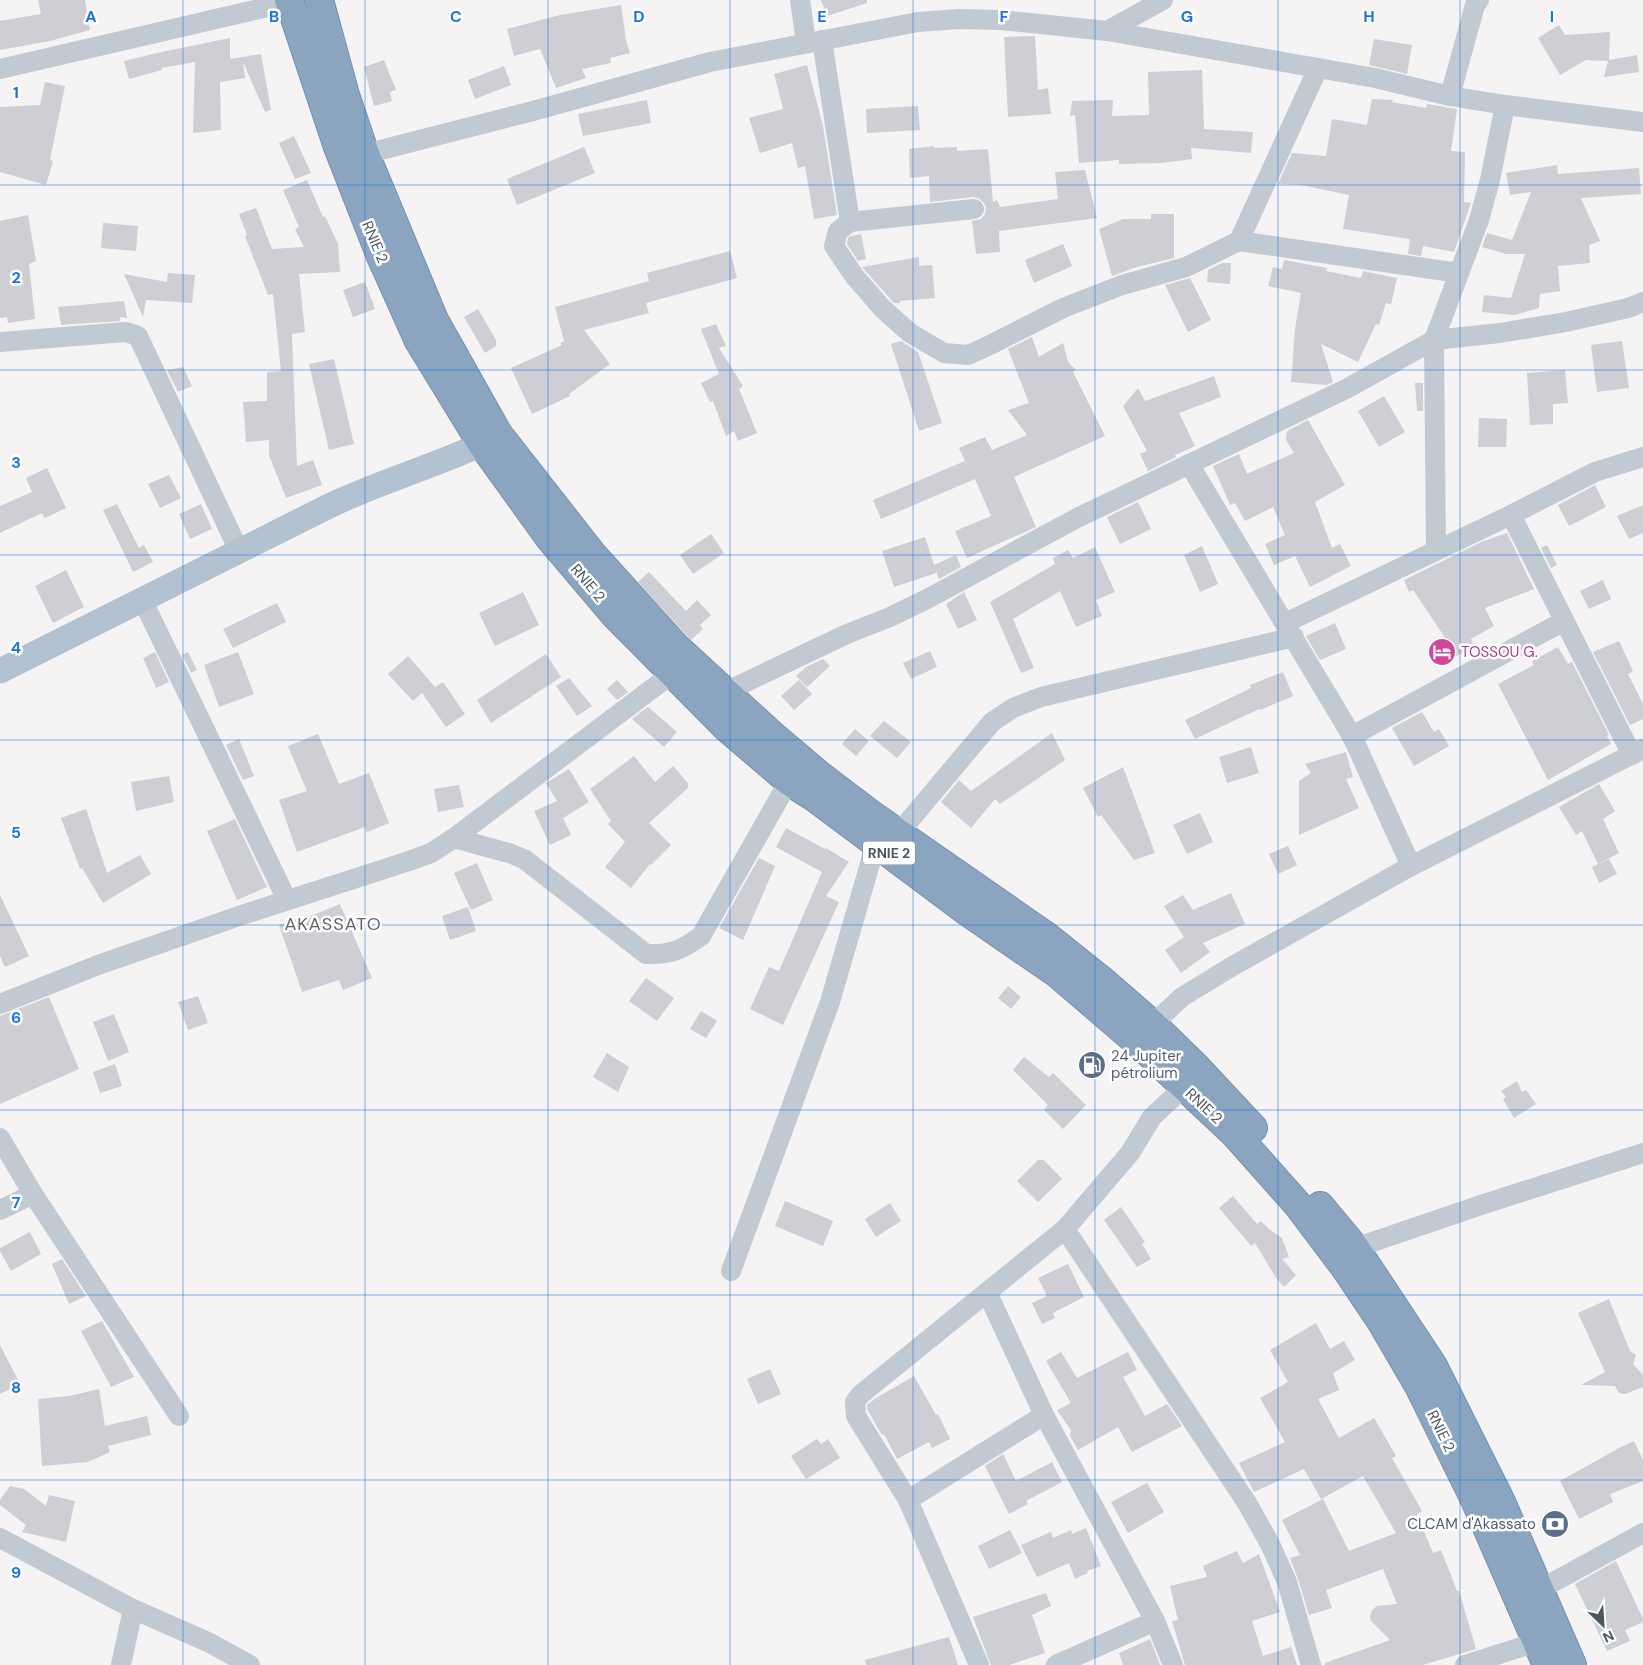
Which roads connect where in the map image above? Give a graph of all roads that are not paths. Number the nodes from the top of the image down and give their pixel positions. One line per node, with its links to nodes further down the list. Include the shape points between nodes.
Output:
1 (319, 0): 14 (highway, RNIE 2 / RNIE 2)
2 (800, 0): 8 (street)
3 (1163, 0): 6 (street)
4 (1479, 0): 11 (street)
5 (289, 1): 10 (street); 22 (highway, RNIE 2 / RNIE 2, via 338,147 380,254 419,341)
6 (1142, 5): 7 (street)
7 (1107, 31): 8 (street, via 959,19 918,22); 9 (street)
8 (814, 42): 14 (street, via 710,62); 16 (street)
9 (1318, 68): 11 (street); 17 (street)
10 (0, 69)
11 (1450, 96): 12 (street)
12 (1505, 105): 13 (street); 18 (street, via 1490,180)
13 (1643, 122)
14 (364, 154): 33 (highway, RNIE 2 / RNIE 2, via 434,320 498,434 592,554 676,647)
15 (974, 209): 16 (street)
16 (850, 222): 17 (street, via 838,231 834,246 855,277 910,333 944,353 968,355 1063,308 1122,285 1186,267)
17 (1239, 241): 18 (street)
18 (1459, 273): 20 (street)
19 (1643, 302): 20 (street, via 1566,322)
20 (1434, 340): 24 (street, via 1348,388); 27 (street)
21 (0, 342): 26 (street, via 126,332 138,336)
22 (482, 444): 26 (main road, via 356,493); 32 (highway, RNIE 2 / RNIE 2, via 549,537 615,615)
23 (1643, 457): 25 (street, via 1595,472)
24 (1189, 464): 30 (street); 33 (street, via 1077,518 930,598)
25 (1510, 515): 27 (street); 29 (street)
26 (239, 550): 28 (main road)
27 (1436, 550): 30 (street)
28 (142, 599): 31 (main road); 40 (street)
29 (1564, 622): 34 (street); 35 (street)
30 (1289, 630): 34 (street); 38 (street, via 1041,697 1013,708 992,722)
31 (0, 671)
32 (673, 672): 36 (highway, RNIE 2 / RNIE 2, via 726,727); 37 (street)
33 (726, 692): 38 (highway, RNIE 2 / RNIE 2)
34 (1352, 736): 39 (street)
35 (1637, 752): 39 (street)
36 (789, 781): 37 (street, via 701,936 687,946 665,954 646,954 524,859); 38 (highway, RNIE 2 / RNIE 2)
37 (454, 838): 40 (street, via 409,861)
38 (887, 839): 42 (highway, RNIE 2 / RNIE 2, via 1046,936 1106,984); 50 (street)
39 (1410, 866): 42 (street, via 1204,982 1182,997)
40 (287, 900): 41 (street, via 98,965)
41 (0, 1004)
42 (1144, 1032): 43 (highway, RNIE 2 / RNIE 2); 49 (highway, RNIE 2 / RNIE 2, via 1196,1067 1260,1136)
43 (1184, 1087): 48 (street, via 1152,1117 1130,1153); 60 (highway, RNIE 2 / RNIE 2, via 1234,1133 1298,1205 1381,1321 1419,1386 1476,1502)
44 (0, 1138): 46 (street)
45 (1643, 1153): 49 (street)
46 (33, 1194): 47 (street); 53 (street)
47 (0, 1210)
48 (1064, 1229): 51 (street); 66 (street, via 1247,1503 1287,1582)
49 (1355, 1248): 57 (highway, RNIE 2 / RNIE 2, via 1433,1366 1501,1502)
50 (730, 1271)
51 (987, 1292): 52 (street); 54 (street, via 855,1402 856,1416)
52 (1044, 1414): 54 (street); 59 (street)
53 (179, 1416)
54 (908, 1500): 63 (street)
55 (1643, 1533): 57 (street)
56 (0, 1538): 58 (street)
57 (1539, 1590): 68 (highway, RNIE 2 / RNIE 2)
58 (133, 1609): 61 (street); 62 (street, via 210,1643)
59 (1155, 1620): 64 (street); 65 (street)
60 (1542, 1654): 67 (street)
61 (121, 1665)
62 (250, 1665)
63 (979, 1665)
64 (1056, 1665)
65 (1173, 1665)
66 (1311, 1665)
67 (1465, 1665)
68 (1572, 1665)

